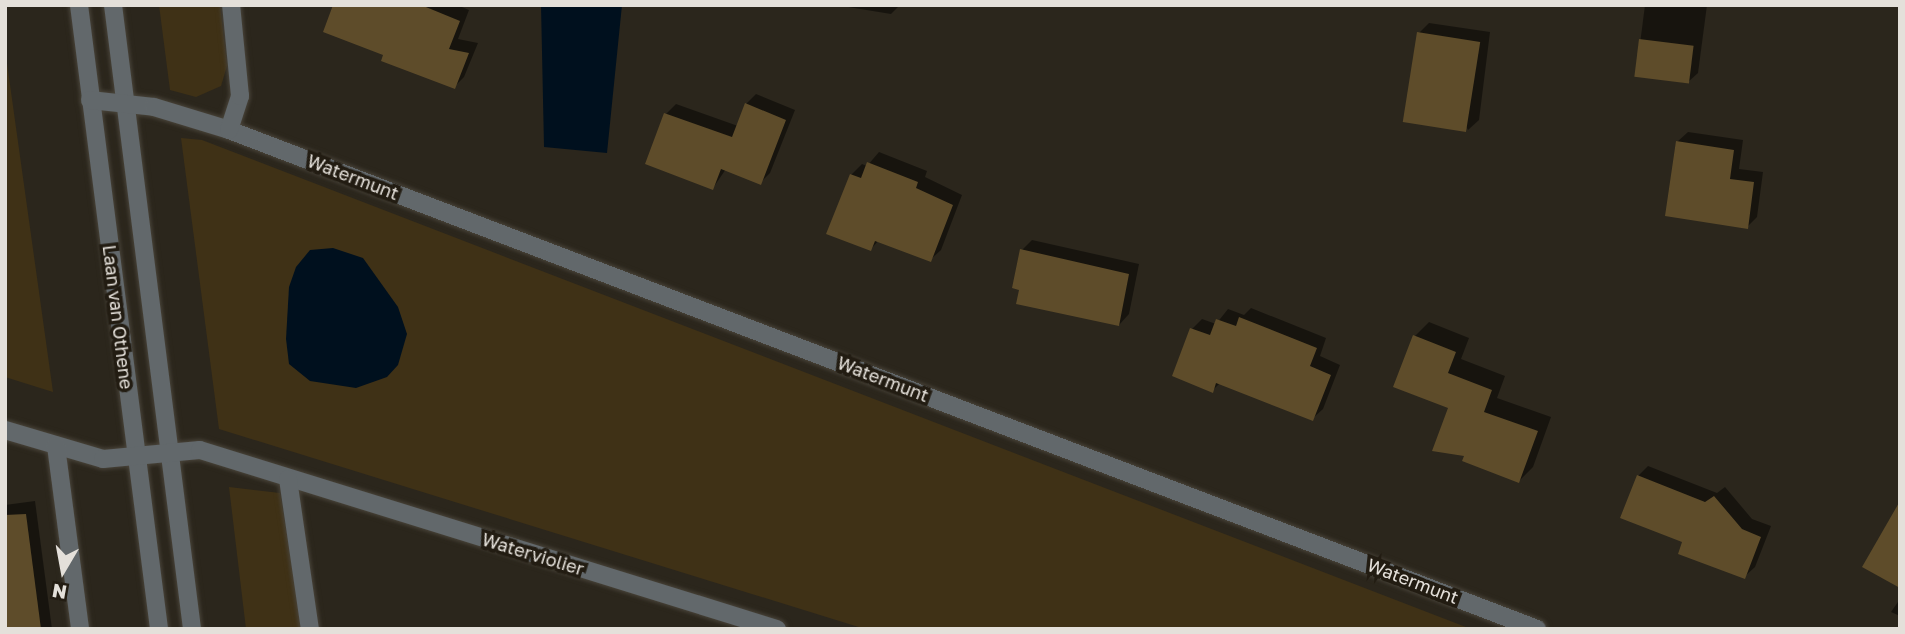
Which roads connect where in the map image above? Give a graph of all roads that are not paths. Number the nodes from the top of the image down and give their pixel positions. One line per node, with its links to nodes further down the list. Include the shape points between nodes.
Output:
1 (79, 5): 4 (street, Laan van Othene)
2 (113, 5): 5 (street, Laan van Othene)
3 (231, 5): 6 (street, via 240,96)
4 (90, 100): 5 (street, Watermunt); 10 (street, Laan van Othene)
5 (124, 104): 6 (street, Watermunt, via 154,107); 9 (street, Laan van Othene)
6 (229, 130): 17 (street, Watermunt)
7 (5, 430): 8 (street, Waterviolier)
8 (57, 446): 10 (street, Waterviolier, via 103,459); 12 (street)
9 (170, 452): 10 (street, Waterviolier); 11 (street, Waterviolier, via 200,450); 14 (street, Laan van Othene)
10 (136, 456): 13 (street, Laan van Othene)
11 (288, 479): 15 (street); 16 (street, Waterviolier)
12 (80, 629)
13 (159, 629)
14 (192, 629)
15 (310, 629)
16 (777, 629)
17 (1537, 629)

